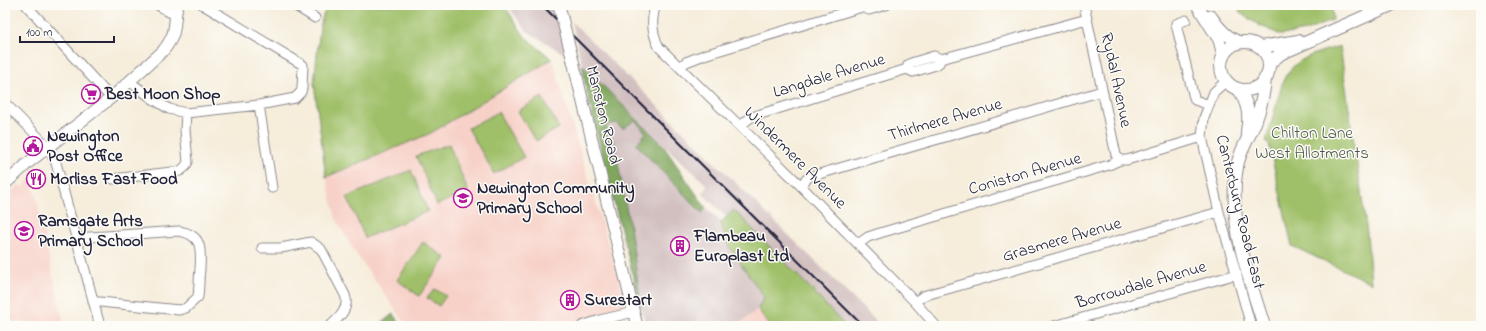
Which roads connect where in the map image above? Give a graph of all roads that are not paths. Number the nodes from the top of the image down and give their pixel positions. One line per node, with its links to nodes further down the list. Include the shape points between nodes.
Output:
1 (26, 5): 28 (street)
2 (158, 5): 13 (street, via 169,12)
3 (203, 5): 30 (street, via 303,65 302,88 298,96)
4 (294, 5): 14 (street)
5 (559, 5): 49 (main road, Manston Road, bridge)
6 (656, 5): 22 (street, Windermere Avenue, via 652,18 655,38 659,47)
7 (886, 5): 12 (street, via 868,10)
8 (1084, 5): 15 (street, Rydal Avenue)
9 (1197, 5): 20 (main road, via 1218,40)
10 (1204, 5): 18 (main road, via 1224,33)
11 (1391, 5): 17 (highway)
12 (862, 6): 22 (street, via 686,62)
13 (176, 10): 25 (main road, via 174,34 170,42)
14 (315, 18)
15 (1087, 19): 27 (street, Rydal Avenue); 33 (street, Langdale Avenue, via 941,59 934,56 910,63 907,69 764,113 750,118)
16 (1186, 20): 31 (street, via 1176,24 1193,94 1195,100)
17 (1315, 38): 19 (highway); 21 (highway, via 1280,54)
18 (1240, 42): 19 (highway, via 1251,42); 20 (highway, via 1233,44)
19 (1260, 46): 21 (highway)
20 (1223, 55): 24 (highway, via 1221,69)
21 (1269, 64): 23 (highway)
22 (680, 67): 33 (street, Windermere Avenue)
23 (1265, 78): 26 (highway, via 1257,87); 35 (highway, Canterbury Road East, via 1264,94 1256,120)
24 (1226, 81): 26 (highway); 31 (street, Canterbury Road East, via 1214,92)
25 (130, 82): 28 (main road); 32 (street, via 169,109)
26 (1240, 89): 35 (highway, Canterbury Road East, via 1249,113)
27 (1102, 91): 37 (street, Rydal Avenue, via 1116,154); 40 (street, Thirlmere Avenue, via 809,177)
28 (111, 98): 36 (main road)
29 (5, 103): 36 (street)
30 (259, 105): 32 (street); 41 (street)
31 (1209, 105): 34 (street, Canterbury Road East, via 1204,118)
32 (186, 113): 38 (street, via 185,130 189,157 185,167 180,171 154,170)
33 (740, 126): 40 (street, Windermere Avenue)
34 (1202, 137): 37 (street, Coniston Avenue); 42 (street, Canterbury Road East)
35 (1244, 146): 57 (highway, Canterbury Road East, via 1235,183 1234,208 1238,236)
36 (48, 148): 39 (main road); 43 (street, via 56,163)
37 (1120, 160): 44 (street, Coniston Avenue, via 874,235)
38 (119, 182)
39 (5, 184)
40 (800, 185): 44 (street, Windermere Avenue)
41 (272, 188)
42 (1219, 212): 46 (street, Canterbury Road East); 48 (street, Grasmere Avenue, via 933,293)
43 (76, 238): 47 (street); 47 (street, via 179,231 196,238 201,249 198,297 186,308 179,310)
44 (858, 244): 48 (street, Windermere Avenue)
45 (262, 248): 51 (street, via 281,248 311,242 321,249 346,298 344,311)
46 (1237, 274): 55 (street, Borrowdale Avenue); 56 (street, Canterbury Road East)
47 (93, 302): 50 (street)
48 (915, 302): 54 (street, Windermere Avenue)
49 (634, 312): 52 (street); 53 (main road, Manston Road)
50 (100, 326)
51 (330, 326)
52 (582, 326)
53 (637, 326)
54 (936, 326)
55 (1054, 326)
56 (1251, 326)
57 (1264, 326)

